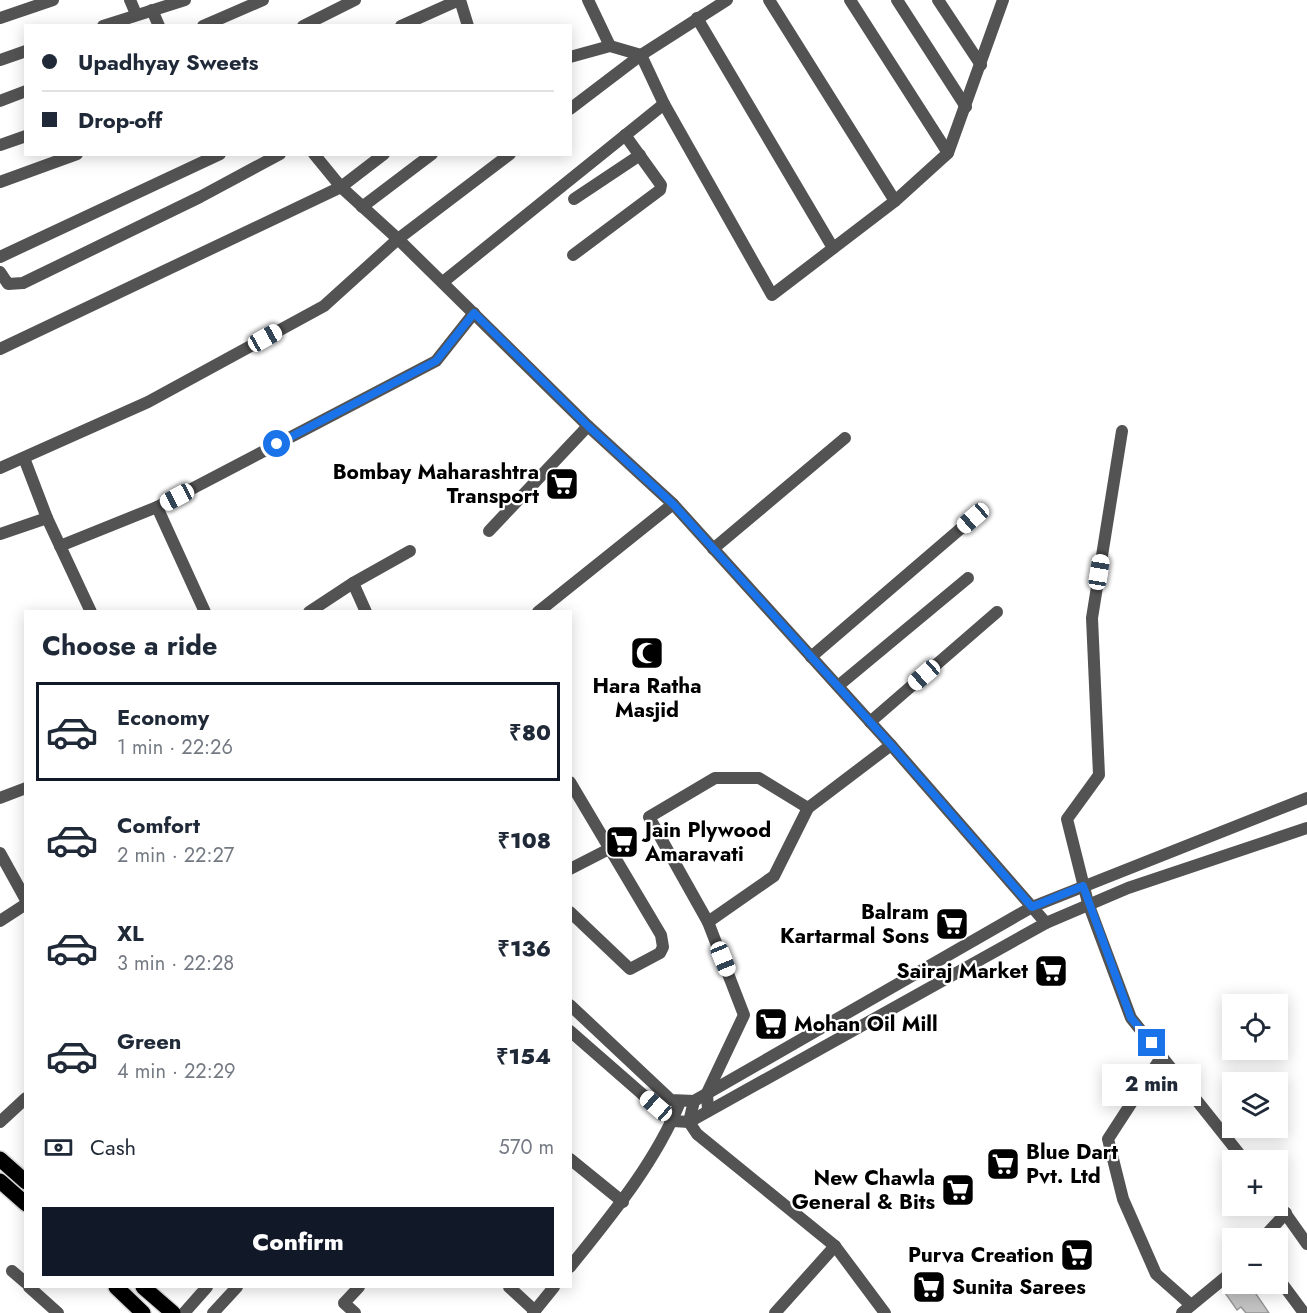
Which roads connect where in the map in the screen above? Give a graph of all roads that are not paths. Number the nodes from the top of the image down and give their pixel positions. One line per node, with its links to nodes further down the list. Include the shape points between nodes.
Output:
1 (53, 0): 16 (street)
2 (130, 0): 15 (street)
3 (185, 0): 14 (street)
4 (263, 0): 20 (street)
5 (355, 0): 21 (street)
6 (460, 0): 22 (street); 23 (street)
7 (588, 0): 24 (street)
8 (725, 0): 17 (street)
9 (769, 0): 50 (street)
10 (850, 0): 38 (street)
11 (897, 0): 34 (street)
12 (938, 0): 29 (street)
13 (1003, 0): 29 (street)
14 (152, 10): 15 (street); 19 (street)
15 (136, 15): 18 (street)
16 (0, 18)
17 (697, 18): 26 (street); 53 (street)
18 (109, 24)
19 (158, 24)
20 (208, 24)
21 (307, 24)
22 (406, 24)
23 (467, 24)
24 (610, 46): 26 (street); 27 (street)
25 (24, 52): 28 (street)
26 (641, 55): 32 (street); 33 (street)
27 (572, 56)
28 (0, 60)
29 (981, 64): 34 (street)
30 (24, 92): 31 (street)
31 (0, 100)
32 (664, 104): 35 (street); 53 (street, via 772,295)
33 (572, 107)
34 (966, 107): 38 (street)
35 (625, 135): 39 (street); 57 (street)
36 (24, 137): 37 (street)
37 (0, 145)
38 (948, 153): 50 (street)
39 (640, 155): 49 (street); 54 (street, via 661,185 660,190)
40 (72, 156): 47 (street)
41 (216, 156): 55 (street)
42 (276, 156): 56 (street, via 23,283 8,284)
43 (316, 156): 48 (street)
44 (381, 156): 48 (street)
45 (429, 156): 51 (street)
46 (507, 156): 52 (street)
47 (0, 182)
48 (340, 187): 51 (street); 59 (street)
49 (574, 199)
50 (895, 201): 53 (street)
51 (362, 207): 52 (street)
52 (398, 239): 57 (street); 63 (street, via 324,306 148,402)
53 (833, 248)
54 (573, 255)
55 (0, 257)
56 (0, 272)
57 (443, 282): 58 (street)
58 (474, 313): 60 (street); 66 (street, via 436,361)
59 (0, 349)
60 (588, 426): 65 (street); 69 (street)
61 (1122, 431): 95 (street, via 1092,618 1099,775 1067,819)
62 (845, 438): 72 (street)
63 (24, 458): 64 (street); 67 (street)
64 (0, 468)
65 (673, 504): 72 (street); 80 (street)
66 (157, 507): 71 (street); 77 (street)
67 (47, 518): 70 (street); 71 (street)
68 (973, 518): 82 (street)
69 (489, 531)
70 (0, 534)
71 (60, 546): 76 (street)
72 (713, 549): 82 (street)
73 (410, 551): 75 (street)
74 (968, 578): 83 (street)
75 (354, 583): 78 (street); 79 (street)
76 (90, 610)
77 (204, 610)
78 (312, 610)
79 (365, 610)
80 (540, 610)
81 (997, 612): 84 (street)
82 (811, 657): 83 (street)
83 (838, 686): 84 (street)
84 (870, 722): 85 (street)
85 (891, 745): 90 (street); 99 (street)
86 (572, 785): 92 (street)
87 (24, 789): 88 (street)
88 (0, 798)
89 (1307, 798): 95 (street)
90 (808, 808): 102 (street, via 774,876); 102 (street, via 759,778 715,778 649,817)
91 (1307, 828): 98 (street)
92 (611, 848): 94 (street); 100 (street, via 664,941 660,953 630,969)
93 (0, 853): 96 (street)
94 (572, 868)
95 (1083, 886): 98 (street); 99 (street)
96 (24, 898)
97 (24, 903): 101 (street)
98 (1088, 903): 103 (street); 106 (street, via 1131,1018)
99 (1032, 907): 103 (street); 107 (street)
100 (572, 914)
101 (0, 921)
102 (708, 922): 107 (street, via 744,1015)
103 (1046, 923): 111 (street)
104 (572, 1007): 110 (street, via 671,1100)
105 (572, 1033): 112 (street)
106 (1162, 1056): 115 (street); 138 (street, via 1108,1139 1123,1199 1156,1274)
107 (707, 1093): 109 (street); 111 (street)
108 (24, 1100): 113 (street)
109 (694, 1101): 110 (street); 114 (street)
110 (680, 1102): 112 (street)
111 (708, 1111): 114 (street)
112 (673, 1120): 114 (street); 121 (street)
113 (0, 1122)
114 (689, 1122): 124 (street, via 697,1134)
115 (1236, 1150)
116 (0, 1159): 118 (main road)
117 (572, 1161): 121 (street)
118 (24, 1180)
119 (0, 1181): 120 (main road)
120 (24, 1202)
121 (623, 1202): 125 (street)
122 (1288, 1216): 123 (street)
123 (1307, 1244)
124 (835, 1246): 146 (street); 147 (street)
125 (572, 1265)
126 (12, 1271): 128 (street)
127 (1222, 1280): 138 (street)
128 (24, 1281)
129 (30, 1288): 140 (street)
130 (117, 1288): 141 (main road)
131 (144, 1288): 142 (main road)
132 (206, 1288): 143 (street)
133 (236, 1288): 144 (street)
134 (358, 1288): 145 (street, via 344,1303)
135 (510, 1288): 139 (street)
136 (553, 1288): 139 (street)
137 (1288, 1291): 148 (street)
138 (1186, 1309)
139 (534, 1312)
140 (58, 1313)
141 (143, 1313)
142 (172, 1313)
143 (184, 1313)
144 (213, 1313)
145 (355, 1313)
146 (775, 1313)
147 (885, 1313)
148 (1304, 1313)

